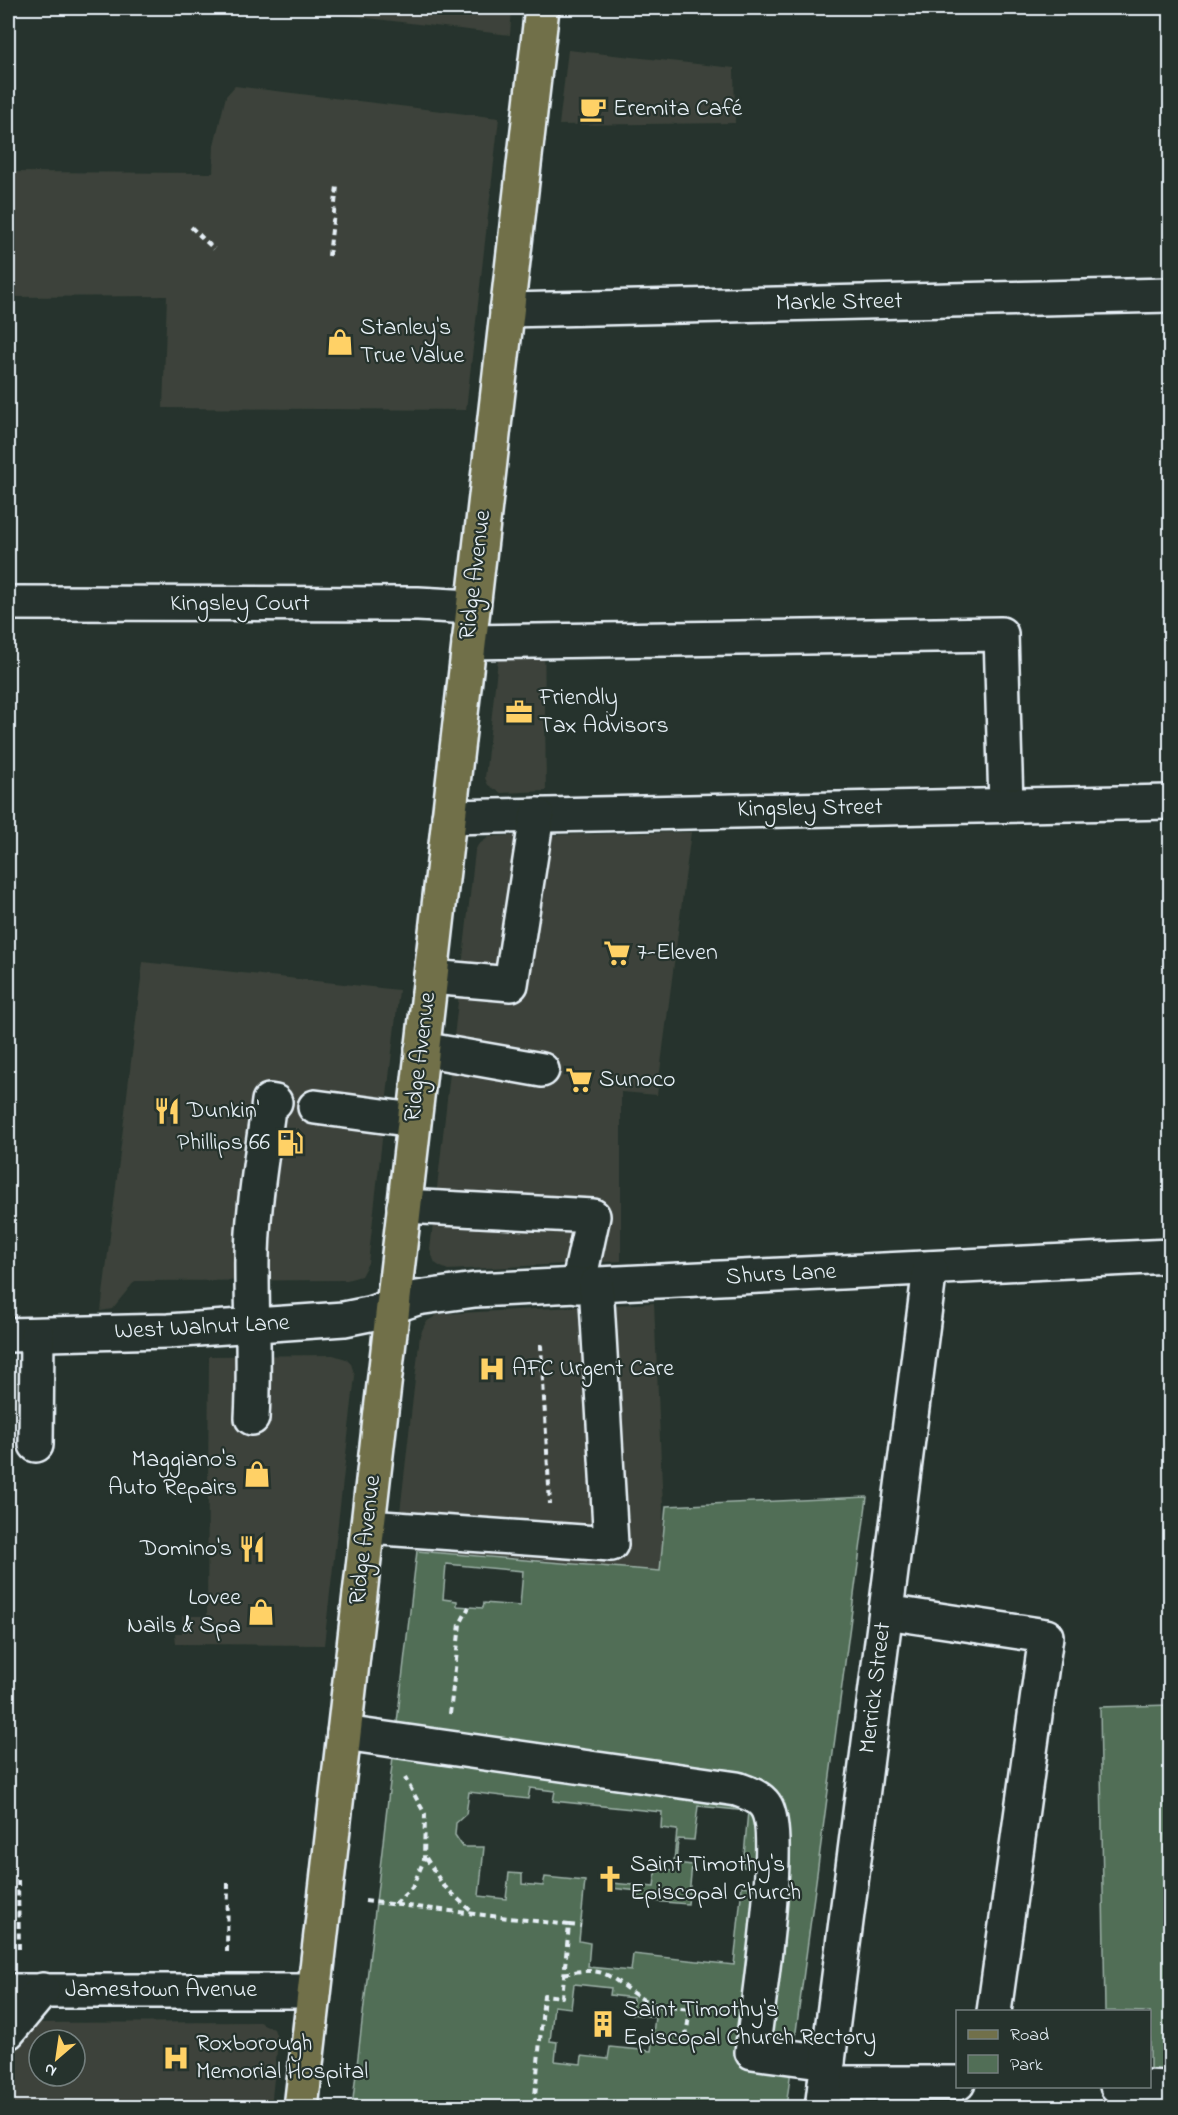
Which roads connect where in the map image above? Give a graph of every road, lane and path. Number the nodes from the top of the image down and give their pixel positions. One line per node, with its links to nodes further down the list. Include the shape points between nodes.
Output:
1 (542, 8): 7 (main road, Ridge Avenue)
2 (337, 186): 5 (path)
3 (191, 227): 4 (path)
4 (214, 249)
5 (329, 256)
6 (1170, 295): 7 (street, Markle Street)
7 (507, 310): 9 (main road, Ridge Avenue)
8 (8, 603): 9 (street, Kingsley Court)
9 (472, 607): 10 (main road, Ridge Avenue)
10 (469, 642): 12 (street, via 1000,634); 14 (main road, Ridge Avenue)
11 (1170, 802): 12 (street, Kingsley Street)
12 (1006, 805): 13 (street, Kingsley Street)
13 (537, 815): 14 (street, Kingsley Street); 15 (street, via 511,984)
14 (449, 817): 15 (main road, Ridge Avenue)
15 (431, 977): 16 (main road, Ridge Avenue)
16 (422, 1049): 17 (street); 20 (main road, Ridge Avenue)
17 (542, 1070)
18 (275, 1102): 26 (street, via 269,1101 254,1226)
19 (315, 1107): 20 (street)
20 (414, 1120): 21 (main road, Ridge Avenue)
21 (404, 1206): 24 (street, via 593,1216); 25 (main road, Ridge Avenue)
22 (1170, 1257): 23 (street, Shurs Lane)
23 (930, 1268): 24 (street, Shurs Lane); 34 (street, Merrick Street)
24 (587, 1285): 25 (street, Shurs Lane, via 442,1293); 32 (street, via 611,1544)
25 (394, 1306): 26 (street, West Walnut Lane, via 344,1319); 32 (main road, Ridge Avenue)
26 (254, 1325): 27 (street, West Walnut Lane); 29 (street)
27 (22, 1335): 30 (street)
28 (538, 1346): 31 (path, via 542,1346 547,1484 550,1504)
29 (252, 1418)
30 (36, 1445)
31 (560, 1503)
32 (368, 1527): 35 (main road, Ridge Avenue)
33 (469, 1607): 36 (path, via 460,1624)
34 (886, 1612): 52 (street, via 1046,1636); 56 (street, Merrick Street)
35 (344, 1733): 36 (street); 51 (main road, Ridge Avenue)
36 (446, 1746): 56 (street, via 737,1789 765,1804 770,1816 772,1851 752,2052)
37 (400, 1770): 38 (path, via 425,1814)
38 (424, 1856): 42 (path, via 412,1888); 43 (path, via 443,1885)
39 (18, 1880): 46 (path)
40 (228, 1883): 47 (path)
41 (365, 1901): 42 (path)
42 (395, 1904): 43 (path)
43 (474, 1914): 44 (path)
44 (569, 1925): 45 (path); 48 (path)
45 (581, 1926)
46 (19, 1951)
47 (227, 1952)
48 (564, 1974): 54 (path, via 599,1971 646,2002 690,2008); 60 (path, via 561,1996 544,1995)
49 (43, 1990): 50 (street, Jamestown Avenue); 51 (street, Jamestown Avenue); 53 (street)
50 (8, 1991)
51 (315, 1991): 59 (main road, Ridge Avenue)
52 (994, 2010)
53 (8, 2032)
54 (686, 2043)
55 (956, 2083): 56 (street)
56 (825, 2084)
57 (1151, 2087): 58 (street)
58 (1170, 2088)
59 (301, 2108)
60 (534, 2108)

